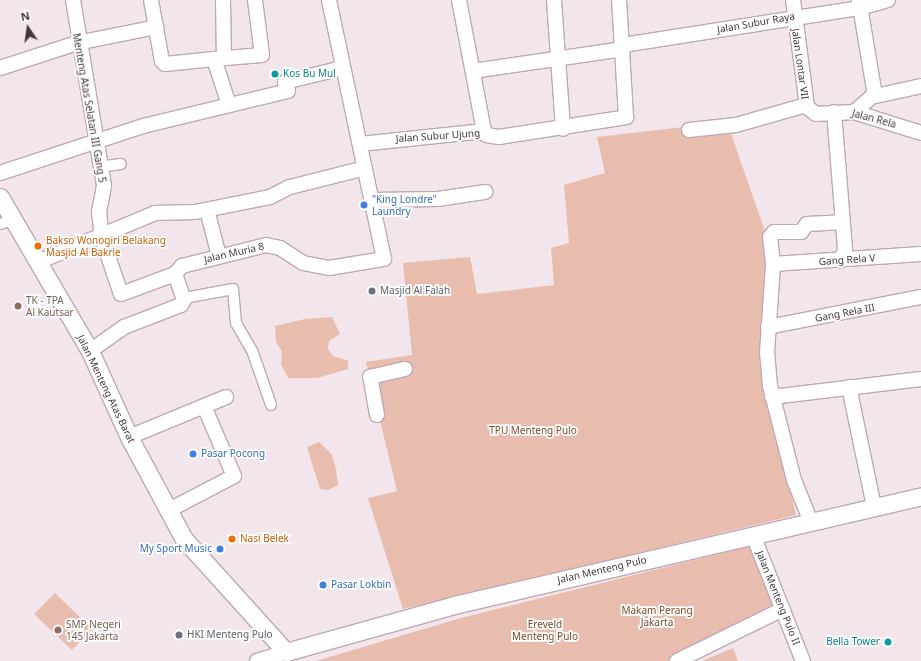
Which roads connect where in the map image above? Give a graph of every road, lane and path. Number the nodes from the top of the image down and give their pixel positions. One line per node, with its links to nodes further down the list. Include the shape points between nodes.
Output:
1 (73, 0): 14 (street, Menteng Atas Selatan III Gang 5)
2 (151, 0): 13 (street)
3 (223, 0): 16 (street)
4 (256, 0): 16 (street, via 262,55)
5 (329, 0): 19 (street, Jalan Muria 8)
6 (459, 0): 20 (street)
7 (554, 0): 17 (street)
8 (619, 0): 15 (street, Jalan Subur Ujung)
9 (793, 0): 12 (street, Jalan Lontar VII)
10 (888, 0): 11 (street, Jalan Subur Raya)
11 (860, 4): 12 (street, Jalan Subur Raya); 22 (street)
12 (794, 16): 15 (street, Jalan Subur Raya); 24 (street, Jalan Lontar VII)
13 (156, 27): 14 (street); 16 (street, via 165,64)
14 (78, 43): 18 (street); 31 (street, Menteng Atas Selatan III Gang 5)
15 (623, 47): 17 (street); 27 (street, Jalan Subur Ujung, via 626,117)
16 (219, 58): 23 (street)
17 (557, 60): 20 (street); 27 (street)
18 (0, 68)
19 (342, 68): 23 (street, via 285,82 288,91); 32 (street, Jalan Muria 8)
20 (473, 71): 29 (street)
21 (921, 86): 22 (street)
22 (870, 98): 26 (street)
23 (228, 104): 31 (street, via 143,126)
24 (808, 108): 25 (street, Jalan Rela); 28 (street, Jalan Rela, via 736,124)
25 (834, 112): 26 (street, Jalan Rela); 42 (street)
26 (854, 112): 30 (street, Jalan Rela)
27 (563, 129): 29 (street, Jalan Subur Ujung, via 499,137 486,135)
28 (689, 130)
29 (484, 131): 32 (street, Jalan Subur Ujung)
30 (921, 132)
31 (96, 143): 34 (street, Menteng Atas Selatan III Gang 5); 36 (street)
32 (360, 144): 35 (street, Jalan Muria 8)
33 (121, 164): 34 (street)
34 (99, 167): 43 (street, Menteng Atas Selatan III Gang 5, via 104,193 99,211)
35 (365, 168): 39 (street, Jalan Muria 8); 40 (street, via 290,187 270,197)
36 (0, 173)
37 (485, 192): 39 (street, via 438,199)
38 (0, 197): 41 (street, Jalan Menteng Atas Barat)
39 (372, 200): 45 (street, Jalan Muria 8, via 384,259 329,268 304,262 280,248 266,245)
40 (207, 210): 43 (street, via 155,213); 45 (street)
41 (7, 222): 47 (street, Jalan Menteng Atas Barat)
42 (842, 222): 46 (street, via 844,250); 48 (street, via 808,224 801,232 770,234)
43 (102, 238): 47 (street); 49 (street, Menteng Atas Selatan III Gang 5, via 121,294)
44 (921, 254): 46 (street, Gang Rela V)
45 (220, 256): 49 (street, Jalan Muria 8, via 182,266)
46 (841, 260): 48 (street, Gang Rela V)
47 (38, 262): 53 (street, Jalan Menteng Atas Barat)
48 (773, 264): 52 (street)
49 (175, 274): 51 (street)
50 (921, 297): 52 (street, Gang Rela III)
51 (184, 298): 53 (street, via 181,305 124,327); 59 (street, via 233,289 236,323 253,353)
52 (768, 327): 58 (street)
53 (90, 351): 62 (street, Jalan Menteng Atas Barat)
54 (405, 369): 61 (street, via 370,377)
55 (921, 379): 56 (street)
56 (849, 387): 58 (street); 64 (street)
57 (226, 397): 60 (street)
58 (772, 397): 66 (street, via 794,480)
59 (271, 405)
60 (204, 406): 62 (street); 65 (street, via 234,476)
61 (377, 415)
62 (129, 437): 65 (street, Jalan Menteng Atas Barat)
63 (921, 496): 64 (street, Jalan Menteng Pulo)
64 (874, 507): 66 (street, Jalan Menteng Pulo)
65 (171, 510): 69 (street, Jalan Menteng Atas Barat, via 184,539)
66 (811, 522): 67 (street, Jalan Menteng Pulo)
67 (753, 535): 68 (street, Jalan Menteng Pulo II); 69 (street, Jalan Menteng Pulo, via 374,625)
68 (783, 609): 71 (street); 72 (street, Jalan Menteng Pulo II)
69 (278, 656): 70 (street)
70 (257, 661)
71 (678, 661)
72 (803, 661)

